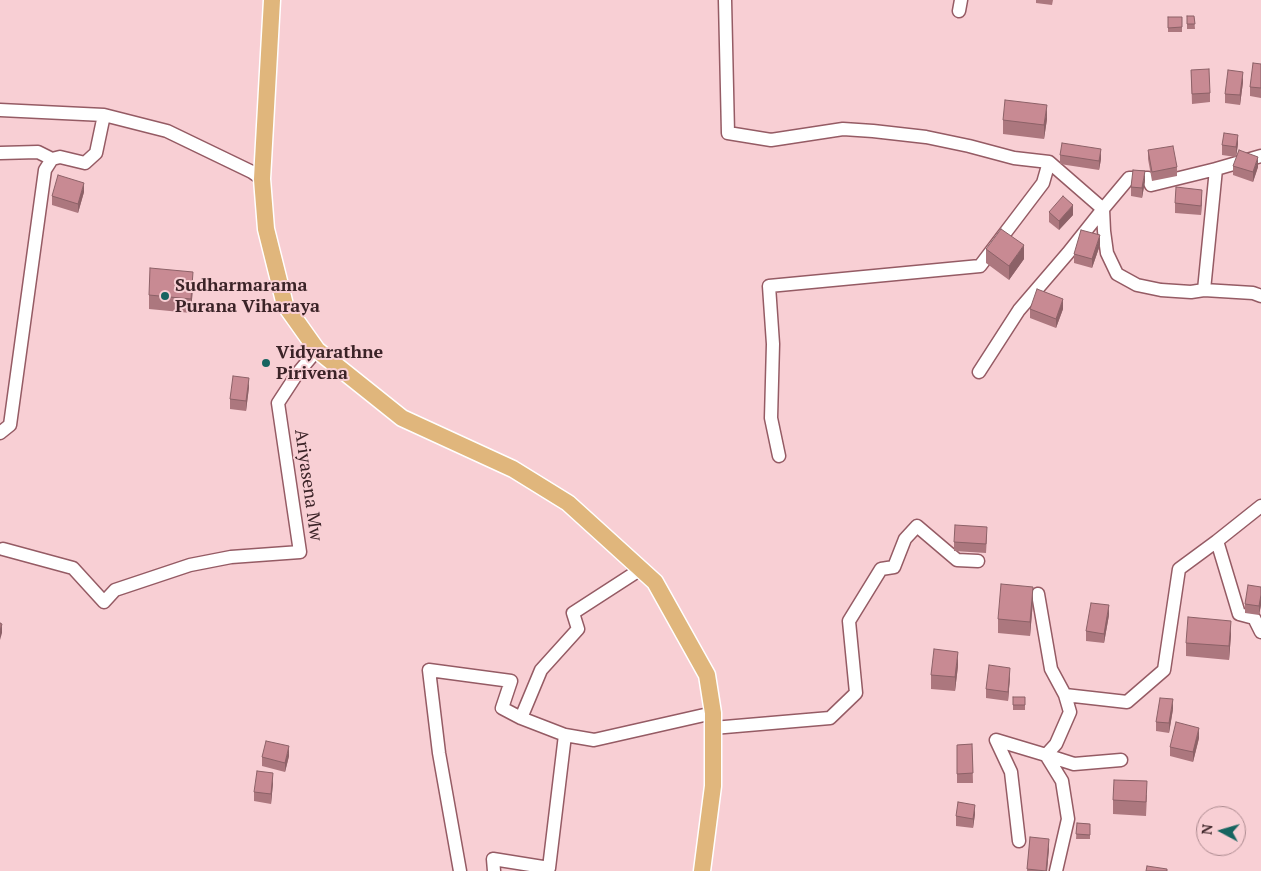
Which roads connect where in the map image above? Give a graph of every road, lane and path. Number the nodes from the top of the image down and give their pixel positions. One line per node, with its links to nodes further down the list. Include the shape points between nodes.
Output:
1 (272, 0): 10 (main road)
2 (724, 0): 8 (street, via 728,133 771,140 843,129 874,131 926,137 1014,158)
3 (0, 110): 4 (street)
4 (104, 115): 7 (street, via 96,153 85,163 60,157); 10 (street, via 167,131)
5 (0, 153): 7 (street, via 38,152)
6 (1261, 156): 9 (street)
7 (52, 159): 16 (street, via 45,170 10,425)
8 (1049, 162): 11 (street); 17 (street, via 1043,183 980,266 769,286 773,344 771,418)
9 (1216, 170): 11 (street, via 1151,185 1148,178 1129,178); 12 (street)
10 (262, 179): 14 (main road, via 266,228 285,305)
11 (1103, 209): 12 (street, via 1107,253 1117,274 1137,285 1161,290); 15 (street, via 1019,310)
12 (1204, 290): 13 (street)
13 (1261, 296)
14 (317, 350): 20 (street, Ariyasena Mw, via 278,403 300,552 231,557 190,565 115,590 104,602 73,568); 22 (main road, via 402,418 512,469 568,503)
15 (979, 372)
16 (0, 433)
17 (779, 456)
18 (1261, 506): 19 (street)
19 (1217, 541): 24 (street, via 1239,614 1254,618); 25 (street, via 1178,569 1164,670 1128,702)
20 (3, 548)
21 (978, 561): 27 (street, via 958,560 917,526 905,539 894,567 881,569 849,621 856,692 830,718)
22 (641, 569): 26 (street, via 573,613 578,629 541,670); 27 (main road, via 655,582 707,675)
23 (1038, 594): 25 (street, via 1052,669)
24 (1261, 632)
25 (1066, 695): 29 (street, via 1070,712 1056,744)
26 (521, 718): 28 (street); 32 (street, via 502,708 511,681 429,670 439,753)
27 (713, 721): 28 (street, via 594,740); 34 (main road, via 713,786)
28 (565, 735): 33 (street, via 549,868 493,859)
29 (1046, 755): 30 (street, via 1074,764); 31 (street, via 996,740 1011,772); 35 (street, via 1062,780 1068,819)
30 (1121, 760)
31 (1019, 841)
32 (460, 871)
33 (494, 871)
34 (702, 871)
35 (1056, 871)

